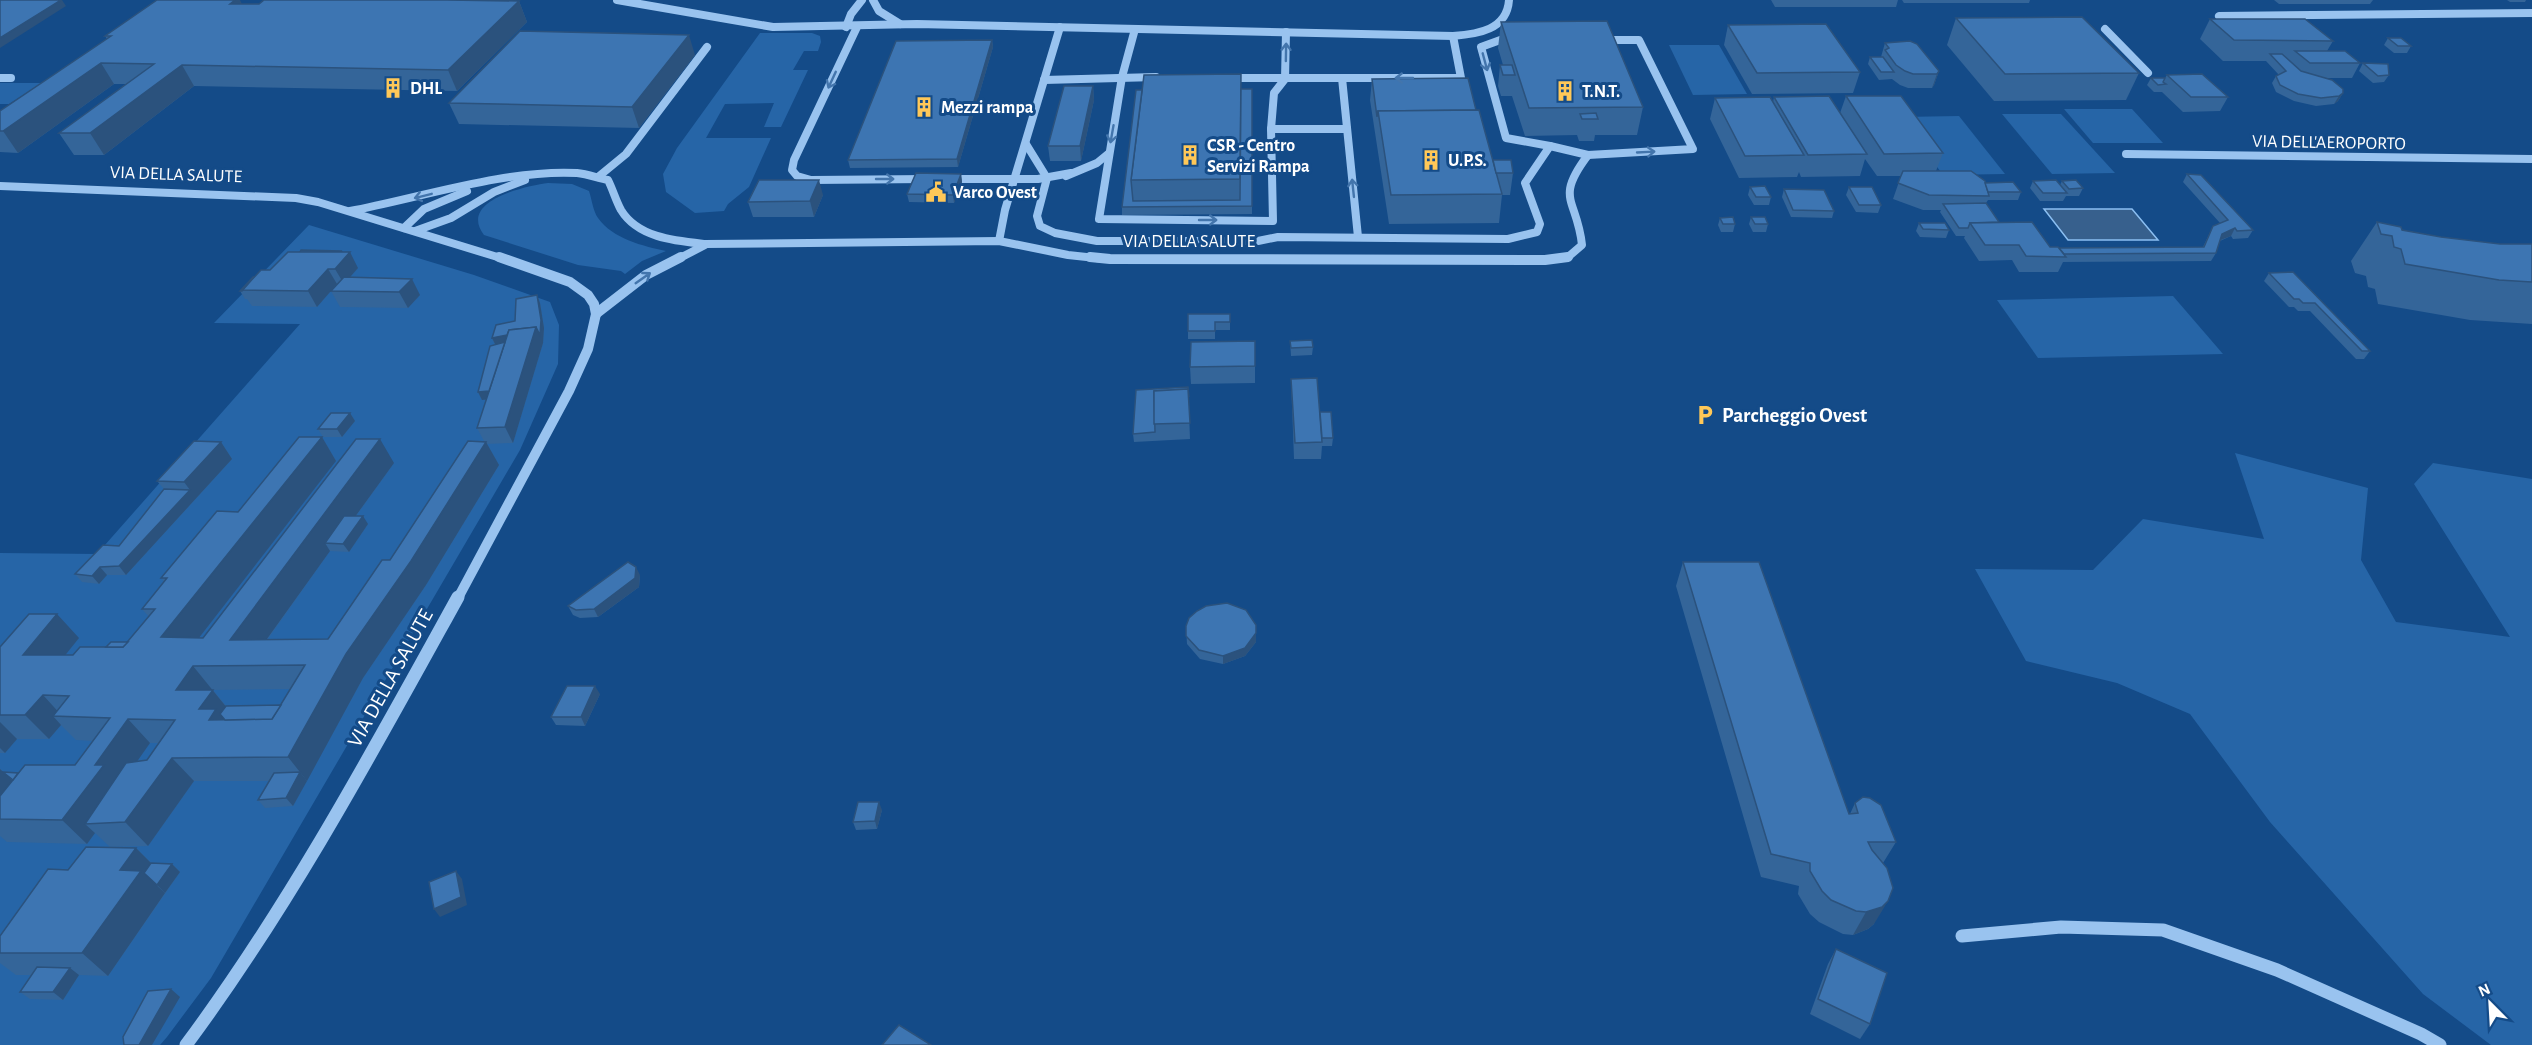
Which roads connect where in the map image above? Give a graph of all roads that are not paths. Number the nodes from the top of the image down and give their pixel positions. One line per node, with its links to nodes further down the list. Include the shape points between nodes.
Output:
1 (617, 0): 7 (street, via 772,27)
2 (862, 0): 7 (street)
3 (873, 0): 6 (street, via 879,11)
4 (1509, 0): 14 (street, via 1510,11 1505,19 1486,30)
5 (2532, 13): 10 (street, via 2220,16)
6 (903, 25): 8 (street); 9 (street)
7 (846, 27): 8 (street)
8 (857, 27): 38 (street, one-way to 38, via 794,160 792,170 797,176 812,180)
9 (1060, 27): 11 (street); 26 (street)
10 (2234, 28)
11 (1135, 29): 13 (street); 19 (street)
12 (2105, 29): 18 (street)
13 (1286, 32): 14 (street); 25 (street, one-way to 13)
14 (1453, 36): 24 (street, one-way to 24, via 1461,78)
15 (1522, 38): 30 (street, one-way to 30, via 1503,39 1481,47 1506,138)
16 (1592, 39): 33 (street, one-way to 16, via 1692,149 1639,40)
17 (707, 47): 37 (street, via 626,154)
18 (2148, 73)
19 (1122, 77): 20 (street); 26 (street); 31 (street, one-way to 31)
20 (1168, 77)
21 (0, 78): 22 (street)
22 (11, 78)
23 (1215, 78): 25 (street)
24 (1342, 78): 25 (street); 28 (street)
25 (1285, 79): 27 (street, via 1274,93)
26 (1044, 80): 29 (street)
27 (1271, 129): 28 (street); 31 (street, one-way to 27, via 1099,219 1273,221)
28 (1347, 129): 45 (street, one-way to 28)
29 (1026, 144): 38 (street); 39 (street)
30 (1550, 146): 33 (street); 45 (street, via 1525,183 1540,224 1537,232 1508,239)
31 (1108, 154): 36 (street, via 1098,163)
32 (2126, 154): 34 (street, VIA DELL'AEROPORTO)
33 (1588, 155): 46 (street, VIA DELLA SALUTE, via 1566,189 1582,245 1568,256 1545,260 1110,259)
34 (2532, 159)
35 (563, 173): 37 (street, VIA DELLA SALUTE); 40 (street, VIA DELLA SALUTE, via 516,176); 44 (street, VIA DELLA SALUTE, via 519,182 451,218)
36 (1071, 173): 39 (street); 42 (street)
37 (598, 177): 47 (street, VIA DELLA SALUTE, via 608,180 624,215 642,230 672,241)
38 (1015, 178): 39 (street); 46 (street)
39 (1047, 178): 42 (street)
40 (484, 184): 43 (street, VIA DELLA SALUTE, one-way to 43); 44 (street, VIA DELLA SALUTE, via 418,212)
41 (0, 186): 43 (street, VIA DELLA SALUTE, via 264,196 315,201)
42 (1044, 192): 45 (street, via 1037,216 1040,226 1097,241)
43 (350, 211): 44 (street, VIA DELLA SALUTE)
44 (410, 229): 48 (street, VIA DELLA SALUTE, via 572,283 593,302)
45 (1358, 237)
46 (999, 241): 47 (street, VIA DELLA SALUTE)
47 (705, 244): 48 (street, VIA DELLA SALUTE, one-way to 47, via 646,275)
48 (597, 313): 50 (street, VIA DELLA SALUTE, via 577,375 427,653 297,881 252,953)
49 (1962, 936): 51 (street, via 2061,927 2163,930 2277,970)
50 (186, 1045)
51 (2440, 1045)

